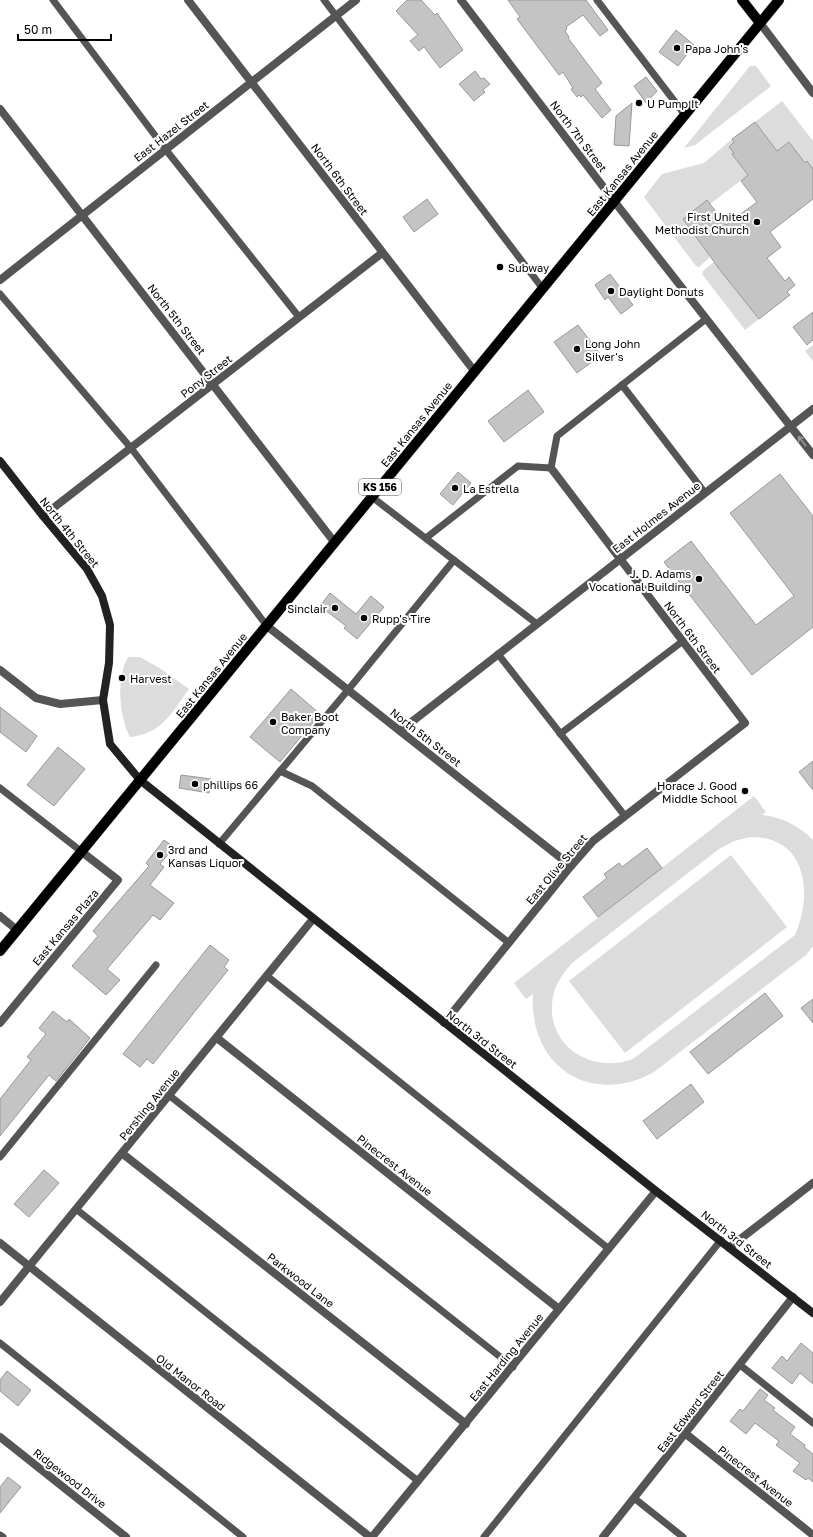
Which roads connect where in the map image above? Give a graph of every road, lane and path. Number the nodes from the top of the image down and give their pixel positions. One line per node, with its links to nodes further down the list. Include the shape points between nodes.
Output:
1 (53, 0): 15 (lane)
2 (188, 0): 11 (street, North 6th Street)
3 (324, 0): 9 (lane)
4 (356, 0): 9 (street, East Hazel Street)
5 (461, 0): 16 (street, North 7th Street)
6 (597, 0): 14 (lane)
7 (742, 0): 10 (main road)
8 (779, 0): 10 (main road, East Kansas Avenue)
9 (336, 16): 11 (street, East Hazel Street); 20 (lane)
10 (760, 23): 12 (street); 14 (main road, East Kansas Avenue / KS 156)
11 (252, 82): 15 (street, East Hazel Street); 18 (street, North 6th Street)
12 (813, 93)
13 (0, 110): 17 (street, North 5th Street)
14 (685, 115): 16 (main road, East Kansas Avenue / KS 156)
15 (166, 150): 17 (street, East Hazel Street); 22 (lane)
16 (614, 201): 20 (main road, East Kansas Avenue / KS 156); 23 (street, North 7th Street)
17 (82, 215): 19 (street, East Hazel Street); 25 (street, North 5th Street)
18 (382, 253): 22 (street, Pony Street); 24 (street, North 6th Street)
19 (0, 280)
20 (543, 288): 24 (main road, East Kansas Avenue / KS 156)
21 (0, 294): 29 (lane)
22 (300, 317): 25 (street, Pony Street)
23 (706, 319): 26 (lane); 28 (street, North 7th Street)
24 (475, 372): 34 (main road, East Kansas Avenue / KS 156)
25 (213, 384): 29 (street, Pony Street); 37 (street, North 5th Street)
26 (622, 385): 32 (lane, via 558,436); 33 (lane)
27 (813, 409): 28 (street, East Holmes Avenue)
28 (791, 426): 30 (street, North 7th Street, one-way to 28); 33 (street, East Holmes Avenue)
29 (131, 448): 35 (street, Pony Street); 41 (lane)
30 (813, 455)
31 (0, 461): 35 (main road, North 4th Street)
32 (551, 468): 36 (lane, via 518,466); 38 (street, North 6th Street)
33 (705, 493): 38 (street, East Holmes Avenue)
34 (372, 497): 36 (lane); 37 (main road, East Kansas Avenue / KS 156)
35 (43, 516): 46 (main road, North 4th Street, via 87,569 102,596 110,625 109,663)
36 (426, 538): 39 (lane)
37 (335, 543): 41 (main road, East Kansas Avenue / KS 156)
38 (621, 559): 40 (street, East Holmes Avenue); 42 (street, North 6th Street)
39 (454, 560): 40 (lane); 45 (lane)
40 (537, 624): 43 (street, East Holmes Avenue)
41 (267, 626): 45 (street, North 5th Street); 51 (main road, East Kansas Avenue / KS 156)
42 (683, 641): 47 (street, North 6th Street); 49 (lane)
43 (498, 654): 48 (street, East Holmes Avenue); 49 (lane)
44 (0, 670): 46 (street, via 36,698 60,704)
45 (348, 690): 48 (street, North 5th Street); 50 (lane)
46 (103, 700): 51 (main road, North 4th Street, via 110,744)
47 (745, 723): 53 (street, East Olive Street)
48 (400, 731): 56 (street, North 5th Street)
49 (560, 734): 53 (lane)
50 (280, 771): 54 (lane); 60 (lane, via 312,786)
51 (140, 780): 54 (main road, North 3rd Street); 55 (main road, East Kansas Avenue / KS 156)
52 (0, 788): 55 (lane)
53 (625, 816): 56 (street, East Olive Street, via 593,841)
54 (219, 844): 58 (main road, North 3rd Street)
55 (82, 852): 59 (main road, East Kansas Avenue / KS 156); 64 (street, East Kansas Plaza, via 118,880)
56 (571, 866): 60 (street, East Olive Street)
57 (0, 916): 59 (street)
58 (313, 919): 63 (street, Pershing Avenue); 65 (main road, North 3rd Street)
59 (17, 930): 61 (main road, East Kansas Avenue / KS 156)
60 (509, 943): 65 (street, East Olive Street)
61 (0, 951)
62 (156, 965): 69 (lane)
63 (267, 976): 66 (street, Pershing Avenue); 76 (lane)
64 (0, 1023)
65 (444, 1023): 71 (main road, North 3rd Street)
66 (217, 1038): 67 (street, Pershing Avenue); 80 (street, Pinecrest Avenue)
67 (170, 1096): 68 (street, Pershing Avenue); 84 (lane)
68 (122, 1154): 72 (street, Pershing Avenue); 86 (street, Parkwood Lane)
69 (0, 1157)
70 (813, 1183): 75 (street)
71 (656, 1191): 73 (main road, North 3rd Street); 76 (street, East Harding Avenue)
72 (76, 1209): 77 (street, Pershing Avenue); 89 (lane)
73 (721, 1240): 75 (main road, North 3rd Street); 97 (lane)
74 (0, 1243): 77 (street, Old Manor Road)
75 (730, 1247): 78 (main road, North 3rd Street)
76 (608, 1249): 80 (street, East Harding Avenue)
77 (29, 1267): 79 (street, Pershing Avenue); 96 (street, Old Manor Road)
78 (793, 1297): 81 (main road, North 3rd Street); 83 (street, East Edward Street)
79 (0, 1302)
80 (560, 1309): 84 (street, East Harding Avenue)
81 (813, 1313)
82 (0, 1343): 95 (lane)
83 (740, 1365): 85 (lane); 87 (street, East Edward Street)
84 (512, 1367): 86 (street, East Harding Avenue)
85 (813, 1423)
86 (466, 1424): 89 (street, East Harding Avenue)
87 (686, 1434): 90 (street, East Edward Street); 92 (street, Pinecrest Avenue)
88 (0, 1437): 94 (street, Ridgewood Drive)
89 (418, 1481): 96 (street, East Harding Avenue)
90 (634, 1498): 98 (street, East Edward Street); 99 (lane)
91 (0, 1535): 93 (lane)
92 (813, 1535)
93 (3, 1537)
94 (126, 1537)
95 (243, 1537)
96 (371, 1537)
97 (484, 1537)
98 (602, 1537)
99 (683, 1537)

